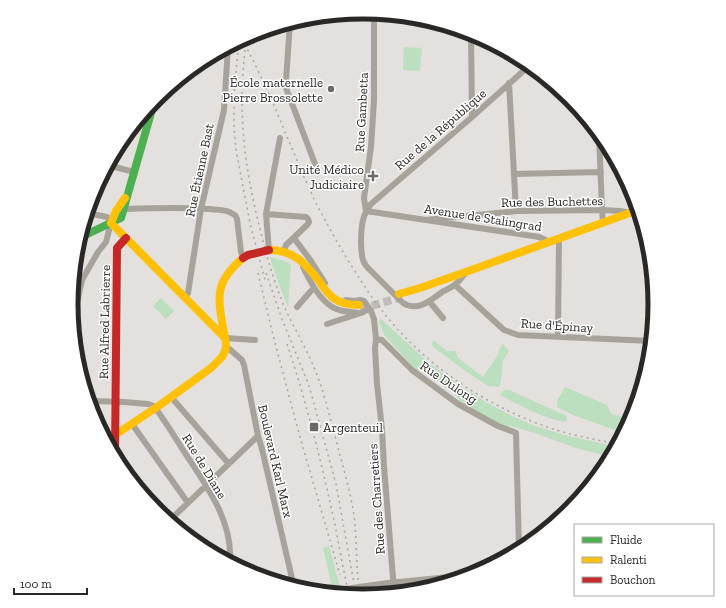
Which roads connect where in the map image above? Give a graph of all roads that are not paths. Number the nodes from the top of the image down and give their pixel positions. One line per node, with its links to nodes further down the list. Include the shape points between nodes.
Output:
1 (374, 20): 20 (street, Rue Gambetta, via 374,100 364,198)
2 (290, 29): 12 (street, via 286,88)
3 (471, 41): 8 (street)
4 (228, 53): 17 (street, Rue Étienne Bast, via 224,110)
5 (525, 70): 6 (street, Rue de la République)
6 (509, 83): 8 (street, Rue de la République); 15 (street)
7 (151, 114): 13 (main road)
8 (472, 117): 20 (street, Rue de la République)
9 (280, 138): 25 (street)
10 (599, 145): 14 (street)
11 (114, 165): 13 (street)
12 (317, 169)
13 (134, 172): 16 (main road)
14 (600, 172): 15 (street); 19 (street)
15 (514, 174): 21 (street)
16 (128, 194): 18 (main road); 27 (main road)
17 (201, 208): 18 (street); 37 (street, via 234,214); 44 (street, Rue Étienne Bast, via 188,293)
18 (124, 209): 27 (main road, via 121,218)
19 (602, 210): 21 (street, Rue des Buchettes); 22 (street, Rue des Buchettes); 28 (street)
20 (366, 211): 26 (street, Avenue de Stalingrad); 45 (street, Rue Gambetta, via 362,223 362,253 368,268 406,305 414,306)
21 (516, 211): 26 (street, Rue des Buchettes)
22 (633, 212)
23 (633, 213): 28 (main road, Avenue de Stalingrad)
24 (92, 214): 27 (street, via 107,217)
25 (266, 214): 31 (street, via 303,216 308,219 307,225); 34 (street)
26 (425, 220): 33 (street, Avenue de Stalingrad, via 539,237)
27 (111, 223): 29 (main road); 30 (main road); 43 (street, via 106,242 82,280)
28 (603, 224): 32 (main road, Avenue de Stalingrad)
29 (87, 234)
30 (126, 238): 44 (main road); 60 (main road, Rue Alfred Labrierre, via 117,248)
31 (294, 238): 35 (street, via 286,245); 48 (street, via 335,294 340,298 362,300)
32 (559, 239): 33 (main road, Avenue de Stalingrad); 53 (street)
33 (550, 242): 39 (main road)
34 (269, 250): 35 (main road); 37 (main road, bridge)
35 (284, 251): 36 (main road)
36 (297, 257): 38 (main road); 47 (main road, via 333,298)
37 (243, 258): 50 (main road, via 224,276 221,284 219,298)
38 (304, 264): 42 (street, via 302,267); 47 (main road, via 330,299 348,307)
39 (477, 268): 40 (main road); 40 (main road, via 400,296)
40 (464, 275): 41 (street)
41 (455, 285): 45 (street); 53 (street, Rue d'Épinay, via 504,330 518,335)
42 (314, 288): 46 (street); 47 (street, via 333,307 347,312)
43 (78, 296)
44 (184, 297): 51 (main road)
45 (429, 301): 49 (street)
46 (297, 307)
47 (359, 308): 48 (street, via 361,313); 52 (street)
48 (369, 309): 54 (street, Rue des Charretiers, via 374,319)
49 (443, 318)
50 (222, 322): 51 (main road); 57 (main road)
51 (211, 324): 57 (main road)
52 (328, 324)
53 (558, 337): 56 (street, Rue d'Épinay)
54 (376, 339): 71 (street, Rue Dulong, via 385,342 412,370 458,404 516,433); 75 (street, Rue des Charretiers, via 377,383)
55 (255, 340): 57 (street)
56 (646, 341)
57 (226, 342): 58 (main road, via 222,356 211,368); 64 (street, Boulevard Karl Marx, via 244,365)
58 (171, 397): 61 (main road); 67 (street)
59 (95, 401): 60 (street)
60 (115, 401): 61 (street, via 152,405); 63 (main road, Rue Alfred Labrierre)
61 (156, 408): 62 (main road); 68 (street, Rue de Diane)
62 (132, 424): 63 (main road); 69 (street)
63 (115, 435): 65 (street); 66 (main road, Rue Alfred Labrierre)
64 (258, 436): 67 (street); 74 (street, Boulevard Karl Marx)
65 (111, 437)
66 (115, 444)
67 (229, 464): 68 (street)
68 (206, 486): 69 (street); 72 (street, Rue de Diane, via 215,500 226,530)
69 (188, 503): 70 (street)
70 (174, 517)
71 (519, 542)
72 (230, 557)
73 (444, 577): 75 (street)
74 (292, 580)
75 (394, 582): 76 (street, Rue des Charretiers); 77 (street)
76 (395, 587)
77 (349, 588)

